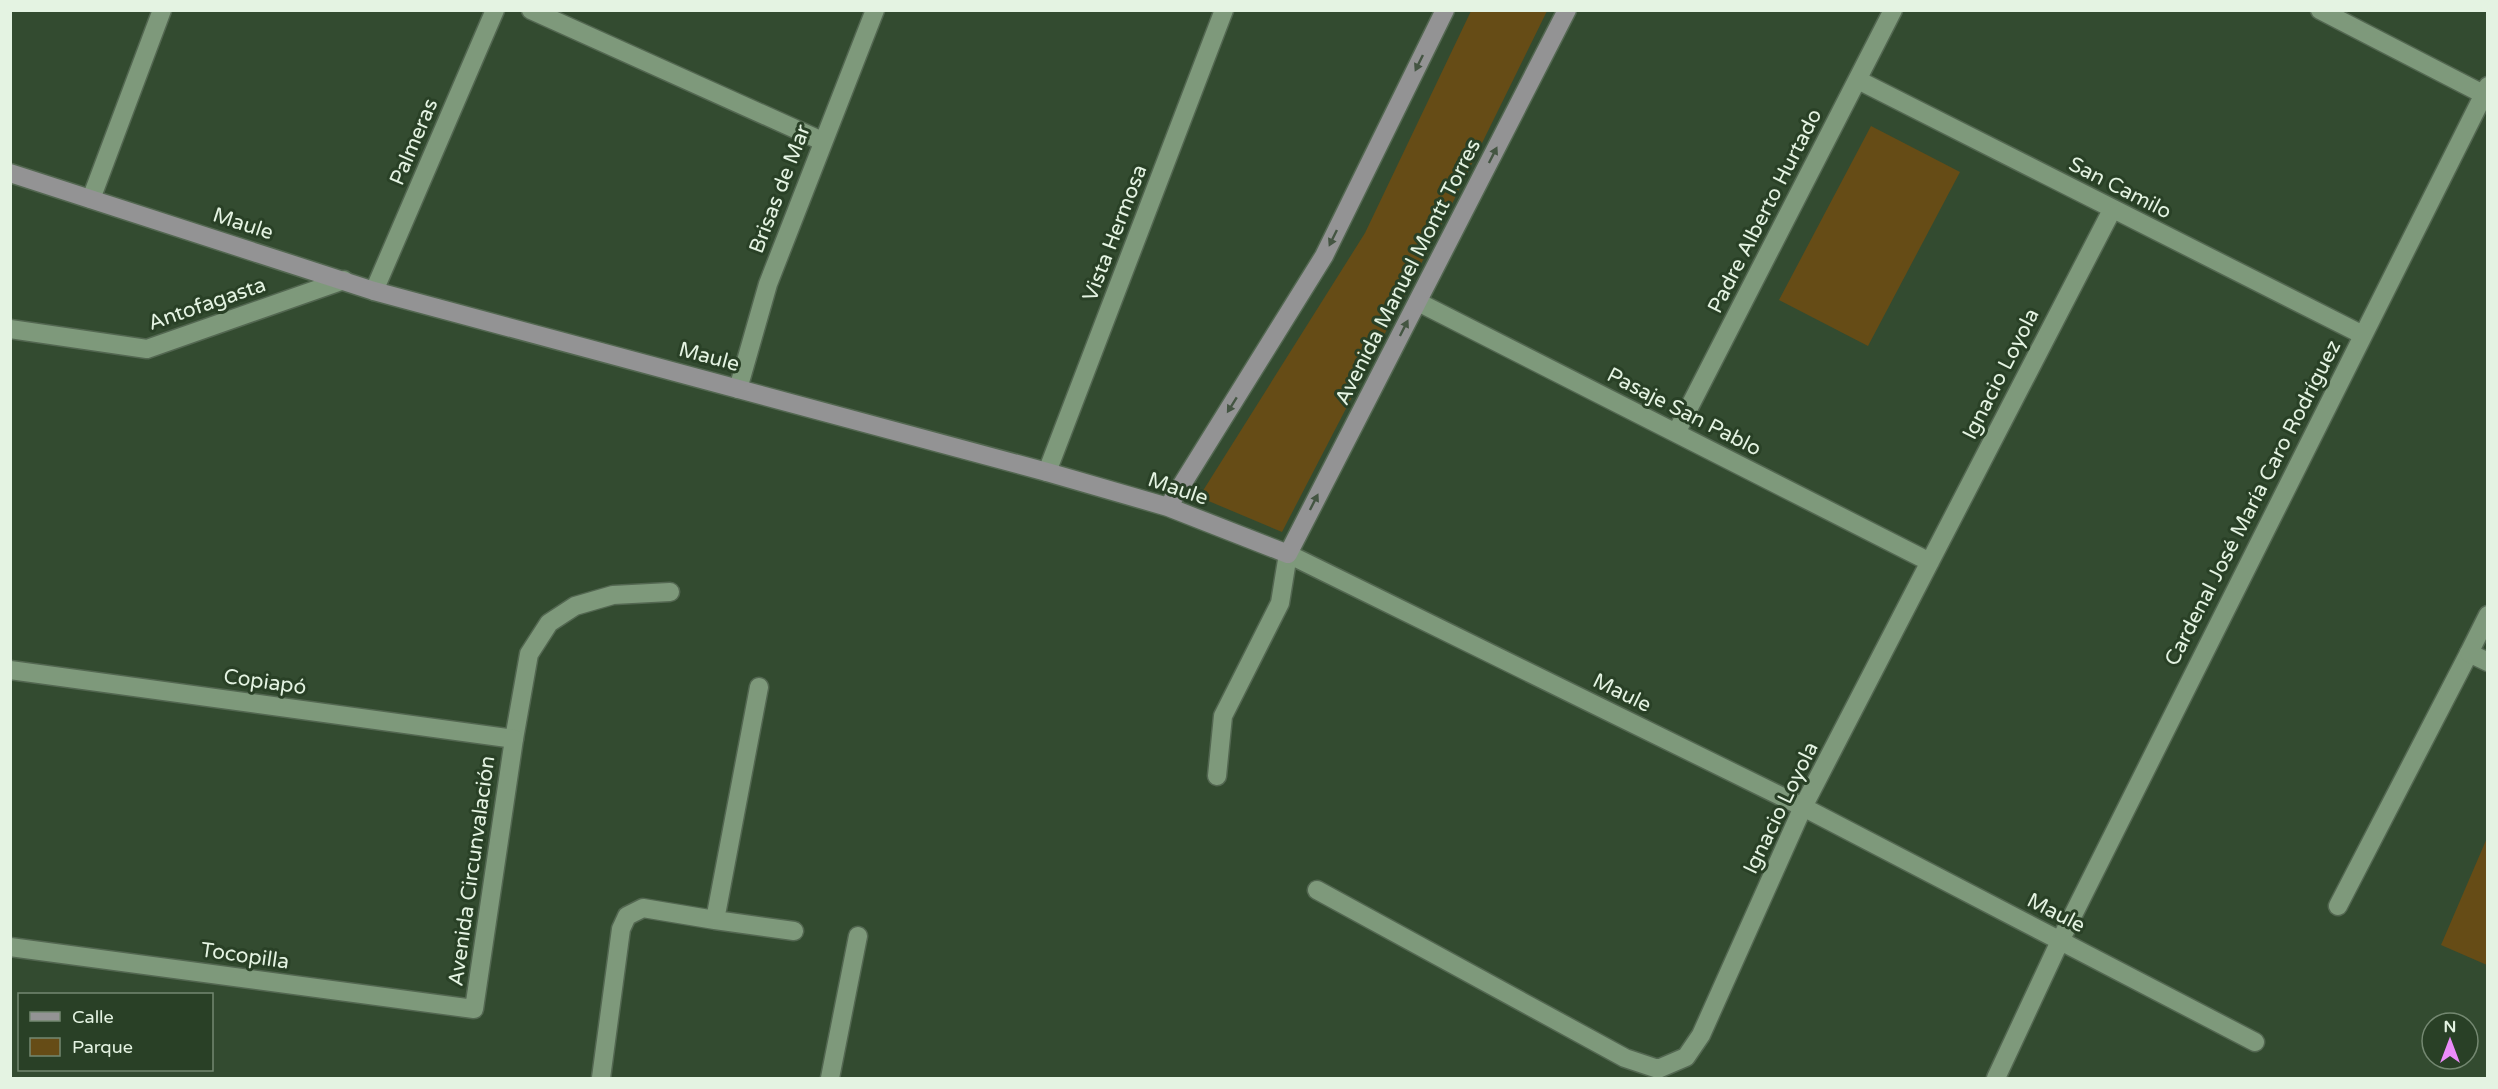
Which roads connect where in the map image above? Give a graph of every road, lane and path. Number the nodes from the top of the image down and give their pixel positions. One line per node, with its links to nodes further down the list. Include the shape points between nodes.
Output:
1 (162, 10): 14 (street)
2 (495, 10): 17 (street, Palmeras)
3 (531, 10): 12 (street)
4 (875, 10): 12 (street, Brisas de Mar)
5 (1224, 10): 23 (street, Vista Hermosa)
6 (1445, 10): 24 (street, one-way to 24, via 1324,256)
7 (1567, 10): 18 (street, Avenida Manuel Montt Torres, one-way to 7)
8 (1893, 10): 10 (street, Padre Alberto Hurtado)
9 (2320, 10): 11 (street)
10 (1858, 80): 15 (street, San Camilo); 22 (street, Padre Alberto Hurtado)
11 (2485, 90): 20 (street, Cardenal José María Caro Rodríguez)
12 (822, 141): 21 (street, Brisas de Mar, via 768,284)
13 (10, 173): 14 (street, Maule)
14 (91, 199): 16 (street, Maule)
15 (2112, 210): 20 (street, San Camilo); 26 (street, Ignacio Loyola)
16 (344, 280): 17 (street, Maule); 19 (street, Antofagasta, via 147,349)
17 (374, 291): 21 (street, Maule)
18 (1418, 302): 22 (street, Pasaje San Pablo); 25 (street, Avenida Manuel Montt Torres, one-way to 18)
19 (10, 329)
20 (2362, 335): 41 (street, Cardenal José María Caro Rodríguez)
21 (738, 388): 23 (street, Maule)
22 (1676, 433): 26 (street, Pasaje San Pablo)
23 (1047, 472): 24 (street, Maule)
24 (1168, 507): 25 (street, Maule)
25 (1288, 554): 34 (street, via 1280,603 1223,716); 35 (street, Maule)
26 (1930, 562): 35 (street, Ignacio Loyola)
27 (670, 592): 33 (street, Avenida Circunvalación, via 613,595 575,606 549,623 529,654)
28 (2487, 615): 29 (street)
29 (2469, 653): 30 (street); 37 (street)
30 (2487, 662)
31 (10, 670): 33 (street, Copiapó)
32 (759, 687): 38 (street)
33 (514, 739): 43 (street, Avenida Circunvalación)
34 (1218, 776)
35 (1803, 807): 36 (street, Ignacio Loyola, via 1701,1035 1686,1057 1658,1070 1625,1058); 41 (street, Maule)
36 (1317, 890)
37 (2338, 906)
38 (715, 920): 39 (street); 45 (street, via 643,908 627,916 621,929)
39 (794, 931)
40 (858, 936): 46 (street)
41 (2060, 941): 44 (street, Maule); 47 (street, Cardenal José María Caro Rodríguez)
42 (10, 947): 43 (street, Tocopilla)
43 (474, 1009)
44 (2256, 1042)
45 (601, 1078)
46 (830, 1078)
47 (1996, 1078)

